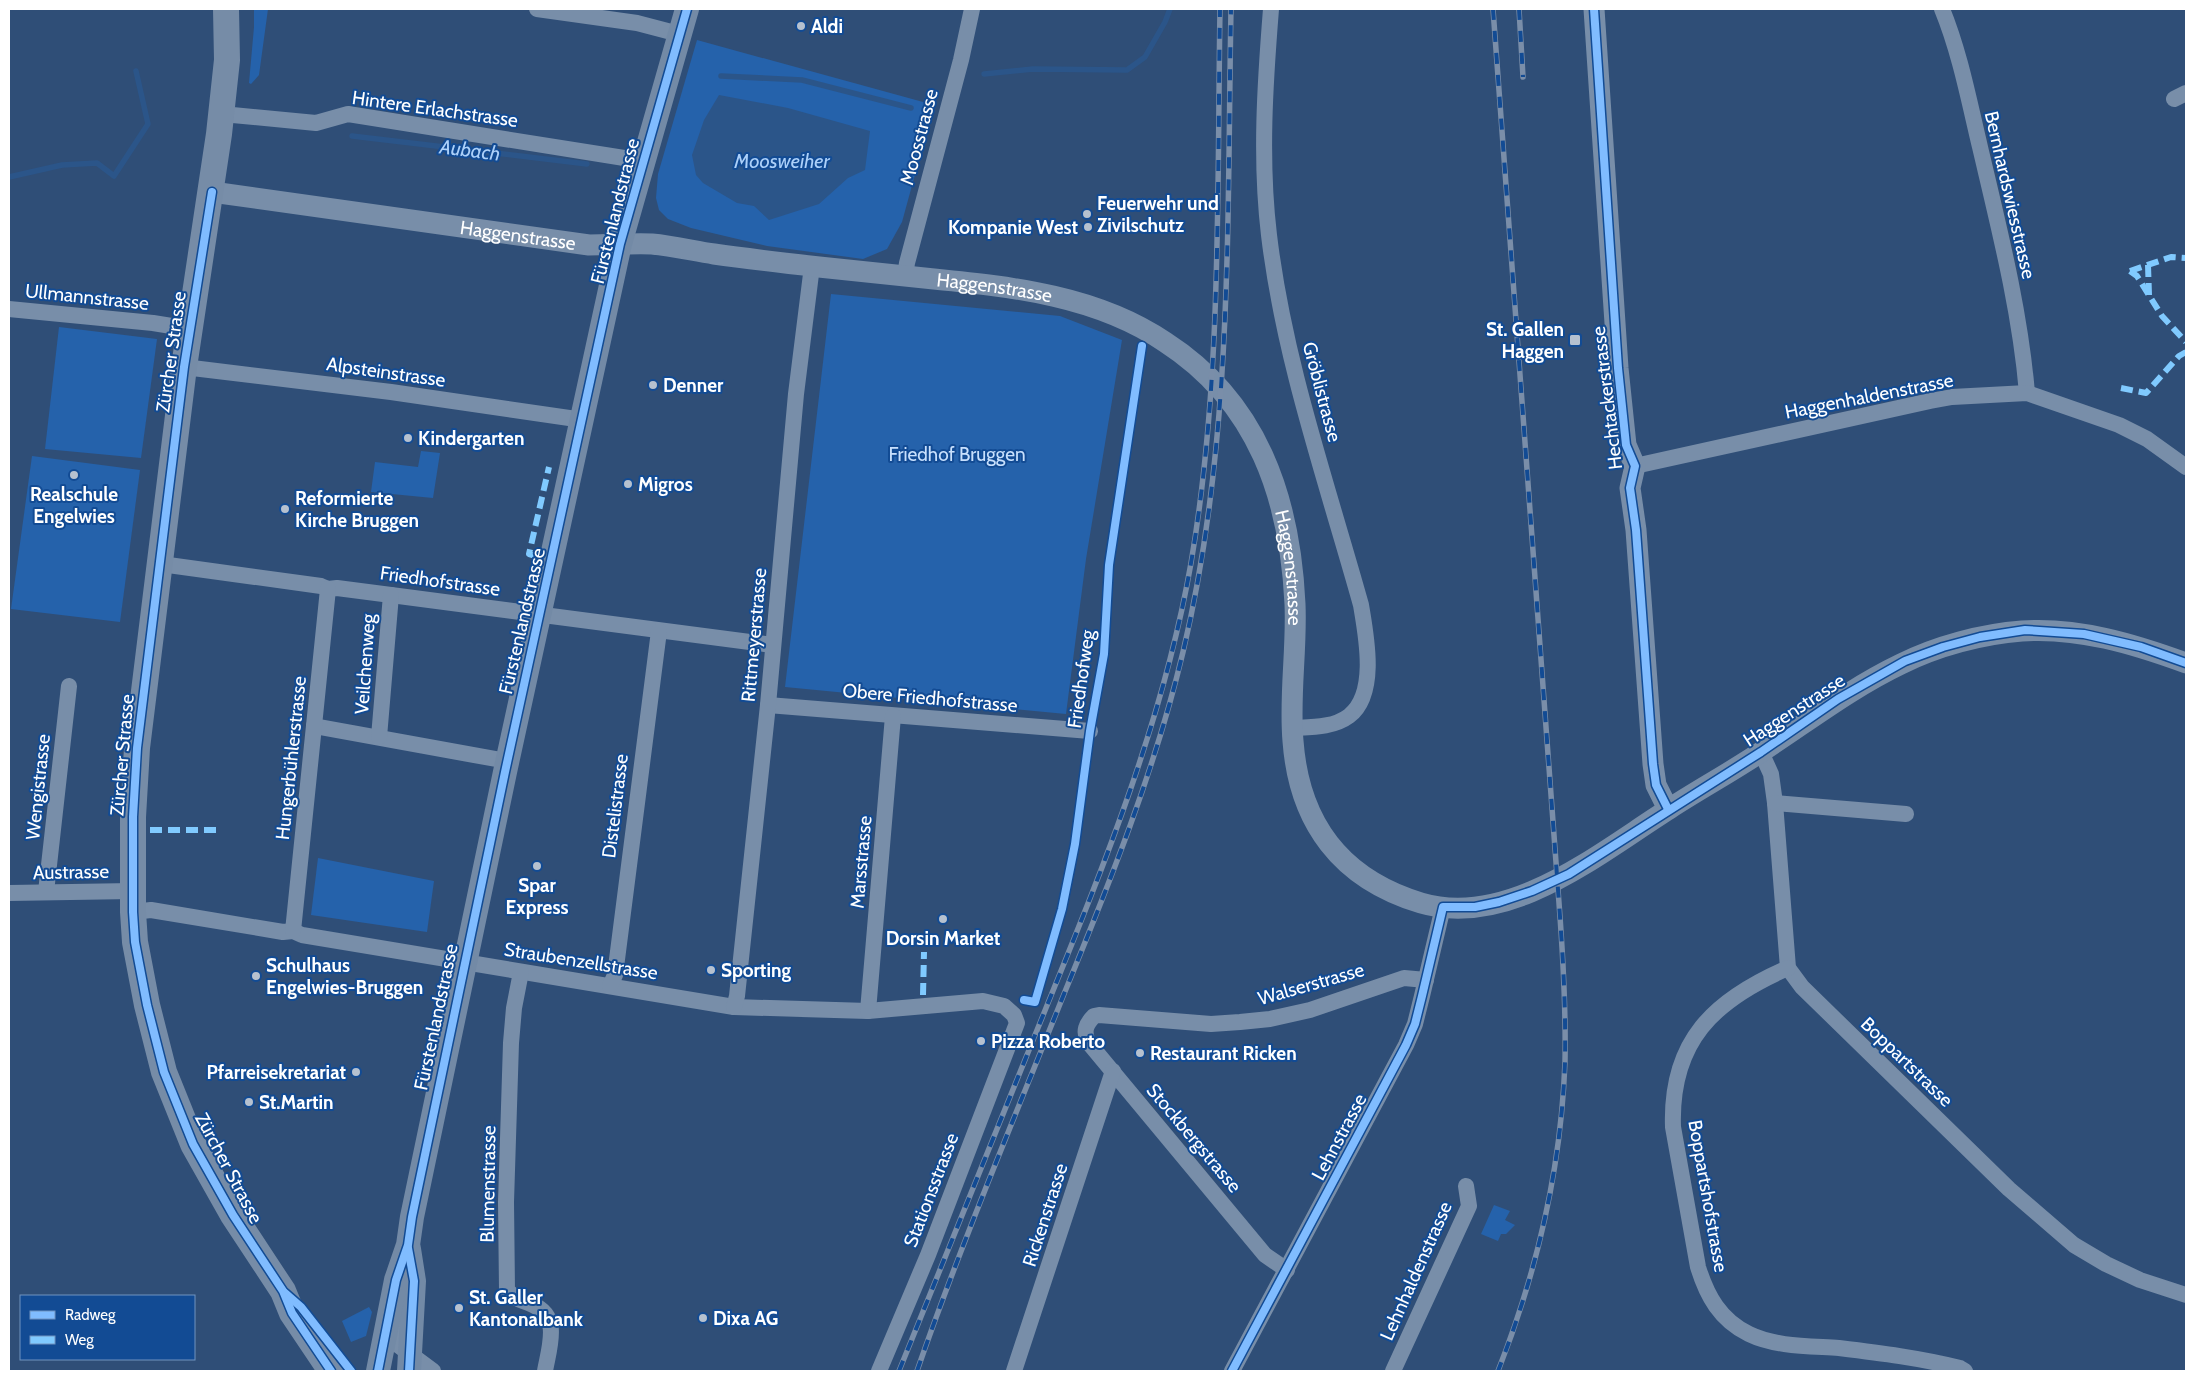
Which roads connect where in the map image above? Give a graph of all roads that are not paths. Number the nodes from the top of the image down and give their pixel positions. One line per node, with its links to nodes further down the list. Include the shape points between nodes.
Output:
1 (226, 9): 10 (main road, Zürcher Strasse, via 227,60)
2 (537, 9): 3 (street)
3 (542, 9): 9 (street, via 637,23)
4 (687, 9): 9 (main road, Fürstenlandstrasse)
5 (972, 9): 15 (street, Moosstrasse)
6 (1271, 9): 34 (street, Gröblistrasse, via 1264,125 1269,236 1298,387 1361,605 1368,669 1362,699 1348,716 1333,724)
7 (1594, 9): 21 (street, Hechtackerstrasse, via 1618,368 1626,445)
8 (1942, 9): 19 (street, Bernhardswiesstrasse, via 1961,70 1998,224 2024,354)
9 (679, 34): 11 (main road, Fürstenlandstrasse)
10 (222, 114): 11 (street, Hintere Erlachstrasse, via 316,123 348,114); 12 (main road, Zürcher Strasse)
11 (643, 161): 13 (main road, Fürstenlandstrasse)
12 (212, 192): 13 (street, Haggenstrasse, via 589,245); 17 (main road, Zürcher Strasse)
13 (620, 244): 14 (street, Haggenstrasse, via 652,244); 20 (main road, Fürstenlandstrasse)
14 (812, 266): 15 (street, Haggenstrasse); 28 (street, Rittmeyerstrasse, via 792,432)
15 (905, 276): 34 (street, Haggenstrasse, via 1025,289 1102,310 1168,343 1211,378 1226,395 1266,462 1286,527 1295,605)
16 (9, 309): 17 (street, Ullmannstrasse)
17 (190, 329): 18 (main road, Zürcher Strasse)
18 (184, 367): 20 (street, Alpsteinstrasse); 23 (main road, Zürcher Strasse)
19 (2027, 393): 21 (street, Haggenhaldenstrasse, via 1930,401); 22 (street, Haggenhaldenstrasse, via 2098,416 2147,439)
20 (583, 420): 26 (main road, Fürstenlandstrasse)
21 (1635, 466): 40 (street, Hechtackerstrasse, via 1630,488 1654,774 1659,794)
22 (2186, 467)
23 (161, 564): 24 (street, Friedhofstrasse); 44 (main road, Zürcher Strasse, via 137,748)
24 (328, 589): 25 (street, Friedhofstrasse); 33 (street, Hungerbühlerstrasse)
25 (391, 595): 26 (street, Friedhofstrasse); 36 (street, Veilchenweg)
26 (540, 614): 27 (street, Friedhofstrasse); 38 (main road, Fürstenlandstrasse)
27 (659, 631): 28 (street, Friedhofstrasse); 51 (street, Distelistrasse, via 616,968)
28 (773, 645): 31 (street, Rittmeyerstrasse)
29 (2186, 663): 37 (street, Haggenstrasse, via 2141,646 2084,634 2025,630 1980,637 1904,662 1838,699)
30 (69, 686): 43 (street, Wengistrasse)
31 (768, 705): 32 (street, Obere Friedhofstrasse); 52 (street, Rittmeyerstrasse)
32 (893, 716): 35 (street, Obere Friedhofstrasse); 53 (street, Marsstrasse)
33 (314, 726): 36 (street, Veilchenweg); 46 (street, Hungerbühlerstrasse)
34 (1292, 728): 45 (street, Haggenstrasse, via 1295,762 1305,802 1314,822 1336,852 1364,877 1385,889 1423,904)
35 (1090, 731)
36 (380, 737): 38 (street, Veilchenweg)
37 (1761, 752): 39 (street, via 1771,774); 40 (street, Haggenstrasse)
38 (507, 762): 47 (main road, Fürstenlandstrasse)
39 (1775, 803): 41 (street); 48 (street)
40 (1668, 809): 45 (street, Haggenstrasse, via 1569,874 1532,891 1474,907)
41 (1906, 814)
42 (9, 892): 43 (street, Austrasse)
43 (46, 892): 44 (street, Austrasse)
44 (133, 901): 46 (street, Straubenzellstrasse, via 151,910); 61 (main road, Zürcher Strasse, via 140,973 164,1072 193,1144 233,1215)
45 (1443, 907): 50 (street, Lehnstrasse)
46 (293, 931): 47 (street, Straubenzellstrasse)
47 (464, 963): 49 (street, Straubenzellstrasse); 58 (main road, Fürstenlandstrasse)
48 (1788, 968): 62 (street, Boppartstrasse, via 1828,1014 2009,1189 2074,1245 2140,1280); 73 (street, Boppartshofstrasse, via 1730,998 1712,1015 1687,1049 1679,1070 1673,1127 1704,1289 1718,1310 1750,1334 1782,1344 1911,1357)
49 (521, 972): 51 (street, Straubenzellstrasse); 68 (street, Blumenstrasse, via 511,1043 507,1290 516,1300 542,1308 549,1316 552,1327)
50 (1426, 980): 54 (street, Walserstrasse, via 1404,978 1310,1010 1270,1019 1211,1024 1099,1015); 59 (street, Lehnstrasse, via 1415,1024 1406,1044)
51 (610, 986): 52 (street, Straubenzellstrasse)
52 (734, 1007): 53 (street, Straubenzellstrasse)
53 (868, 1011): 55 (street, Straubenzellstrasse, via 983,1001 1004,1006)
54 (1089, 1021): 56 (street, Stockbergstrasse, via 1086,1038)
55 (1017, 1022): 69 (street, Stationsstrasse, via 928,1255)
56 (1113, 1072): 59 (street, Stockbergstrasse, via 1265,1255); 70 (street, Rickenstrasse)
57 (1466, 1186): 72 (street, Lehnhaldenstrasse, via 1469,1206)
58 (408, 1245): 60 (main road, Fürstenlandstrasse); 63 (main road, Fürstenlandstrasse, via 414,1281)
59 (1287, 1270): 71 (street, Lehnstrasse)
60 (396, 1280): 63 (street, Fürstenlandstrasse, via 401,1294 398,1345); 66 (main road, Fürstenlandstrasse)
61 (283, 1291): 64 (main road, Zürcher Strasse, via 292,1313); 65 (main road, Zürcher Strasse, via 301,1307)
62 (2186, 1295)
63 (409, 1363): 67 (street)
64 (332, 1371)
65 (351, 1371)
66 (378, 1371)
67 (433, 1371)
68 (545, 1371)
69 (879, 1371)
70 (1014, 1371)
71 (1232, 1371)
72 (1393, 1371)
73 (1965, 1371)

